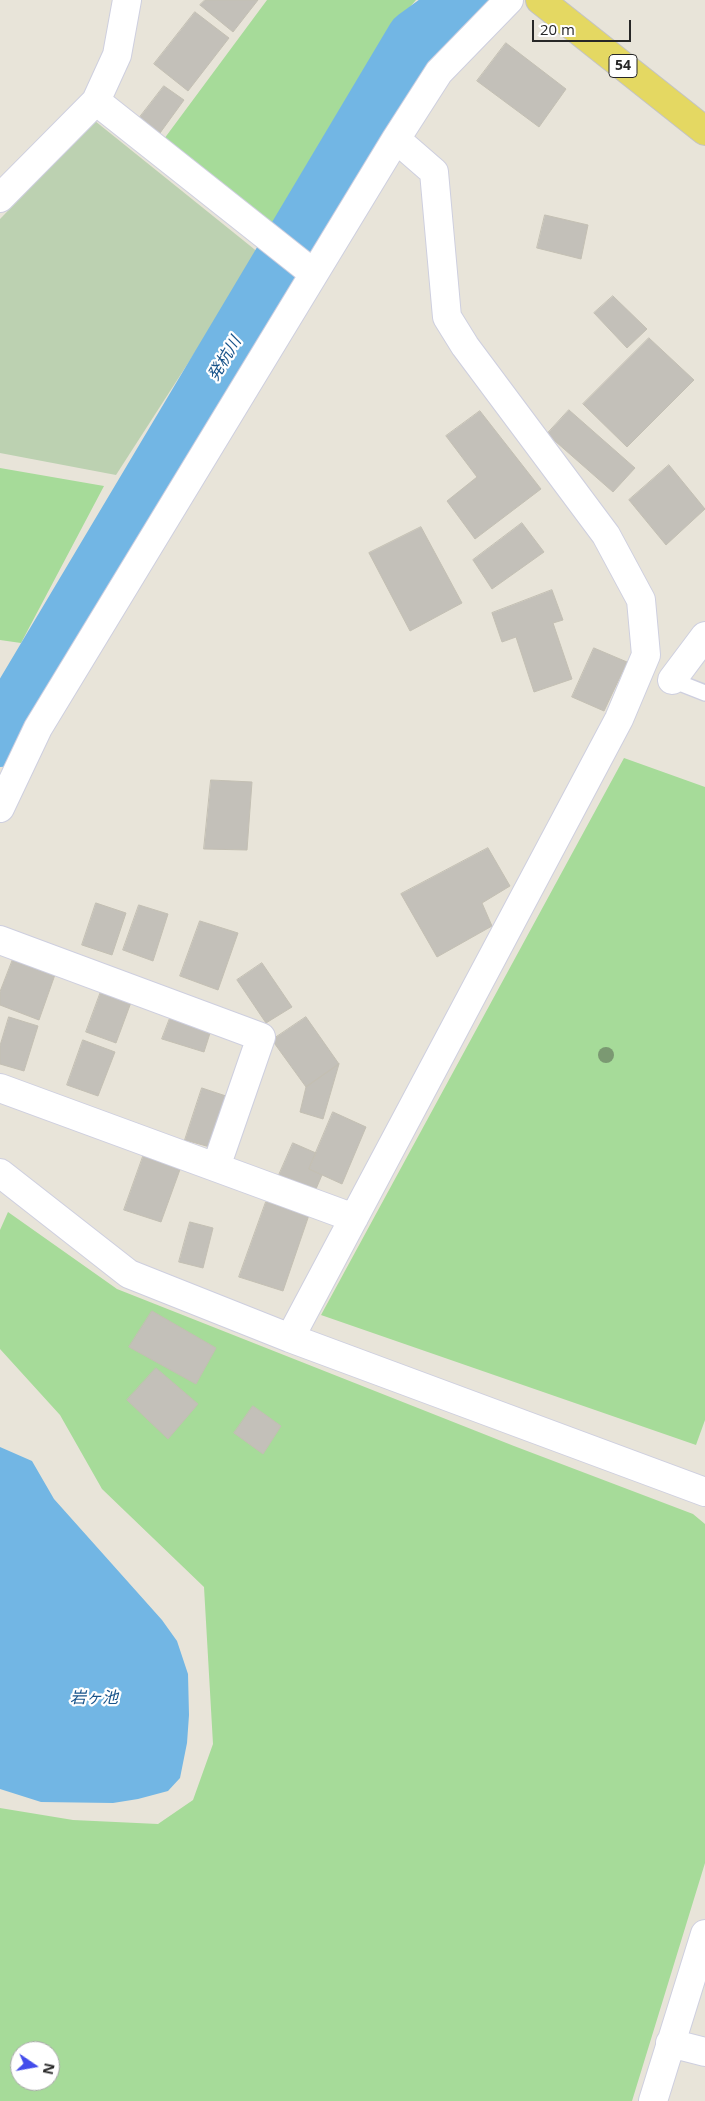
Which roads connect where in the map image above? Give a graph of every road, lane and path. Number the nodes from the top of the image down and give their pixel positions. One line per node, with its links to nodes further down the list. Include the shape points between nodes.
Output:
1 (127, 0): 4 (street, via 118,55)
2 (509, 0): 6 (street, via 439,72)
3 (540, 0): 5 (main road, 54)
4 (96, 101): 7 (street); 8 (street)
5 (705, 131)
6 (396, 139): 8 (street); 17 (street, via 434,172 447,316 465,346 606,535 641,600 646,655 619,719)
7 (0, 198)
8 (313, 273): 12 (street, via 38,728)
9 (705, 636): 10 (street)
10 (672, 680): 11 (lane)
11 (705, 692)
12 (0, 808)
13 (0, 940): 15 (street, via 261,1037)
14 (0, 1088): 15 (street)
15 (216, 1167): 17 (street)
16 (0, 1173): 18 (street, via 129,1274)
17 (354, 1218): 18 (street)
18 (290, 1338): 19 (street)
19 (705, 1492)
20 (705, 1934): 21 (street)
21 (670, 2043): 22 (street); 23 (street)
22 (705, 2052)
23 (653, 2101)

